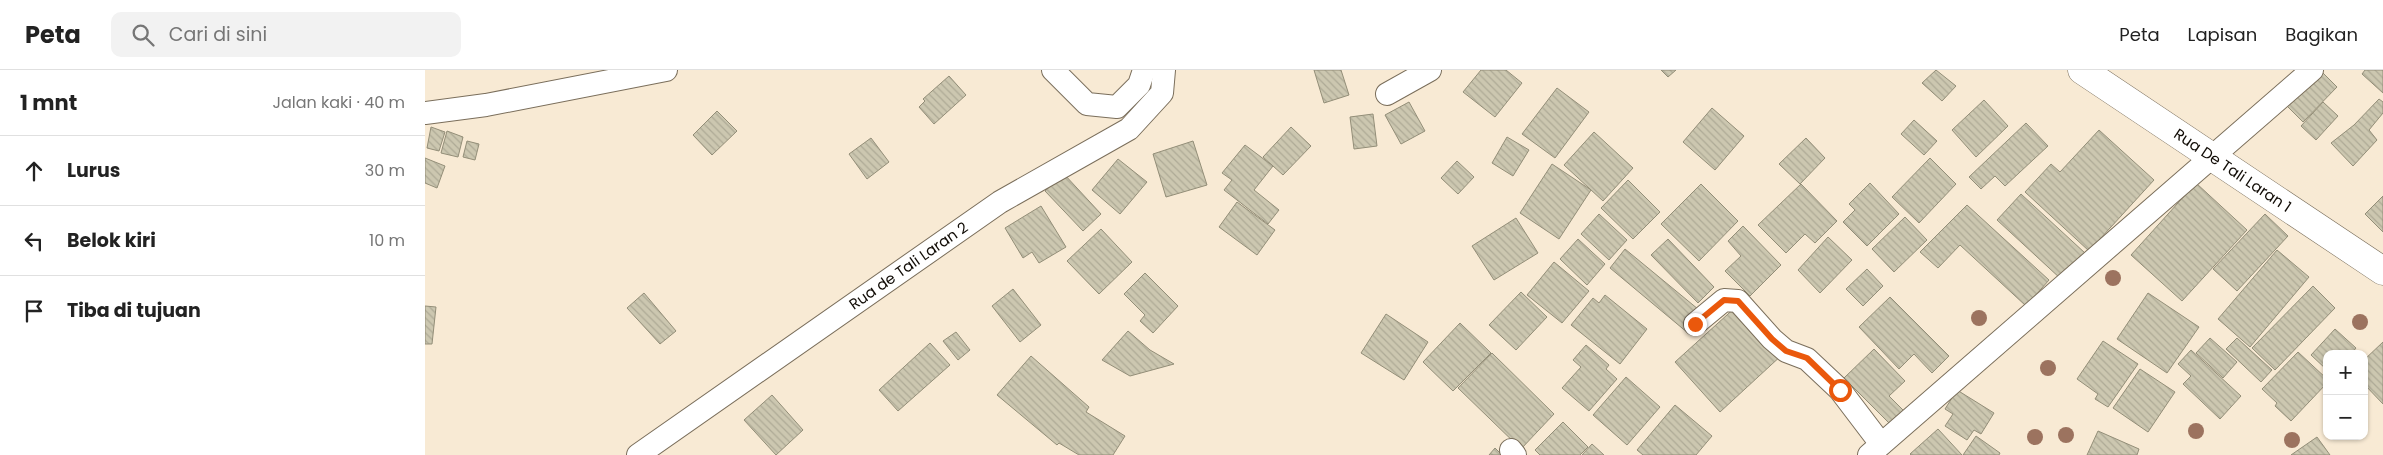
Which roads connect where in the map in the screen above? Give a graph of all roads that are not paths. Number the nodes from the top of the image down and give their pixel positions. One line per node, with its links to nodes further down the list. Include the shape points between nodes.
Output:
1 (666, 70): 9 (street, via 486,105)
2 (1053, 70): 3 (street, via 1087,104 1117,107 1139,85)
3 (1144, 70)
4 (1164, 70): 14 (street, Rua de Tali Laran 2, via 1161,93 1129,129 1001,202)
5 (1430, 70): 8 (street)
6 (2082, 70): 10 (main road, Rua De Tali Laran 1)
7 (2312, 70): 10 (street)
8 (1387, 94)
9 (425, 113)
10 (2213, 156): 11 (main road, Rua De Tali Laran 1); 13 (street)
11 (2383, 271)
12 (1695, 324): 13 (street, via 1724,300 1738,301 1772,339 1786,351 1807,358 1840,390)
13 (1875, 450)
14 (638, 455)

